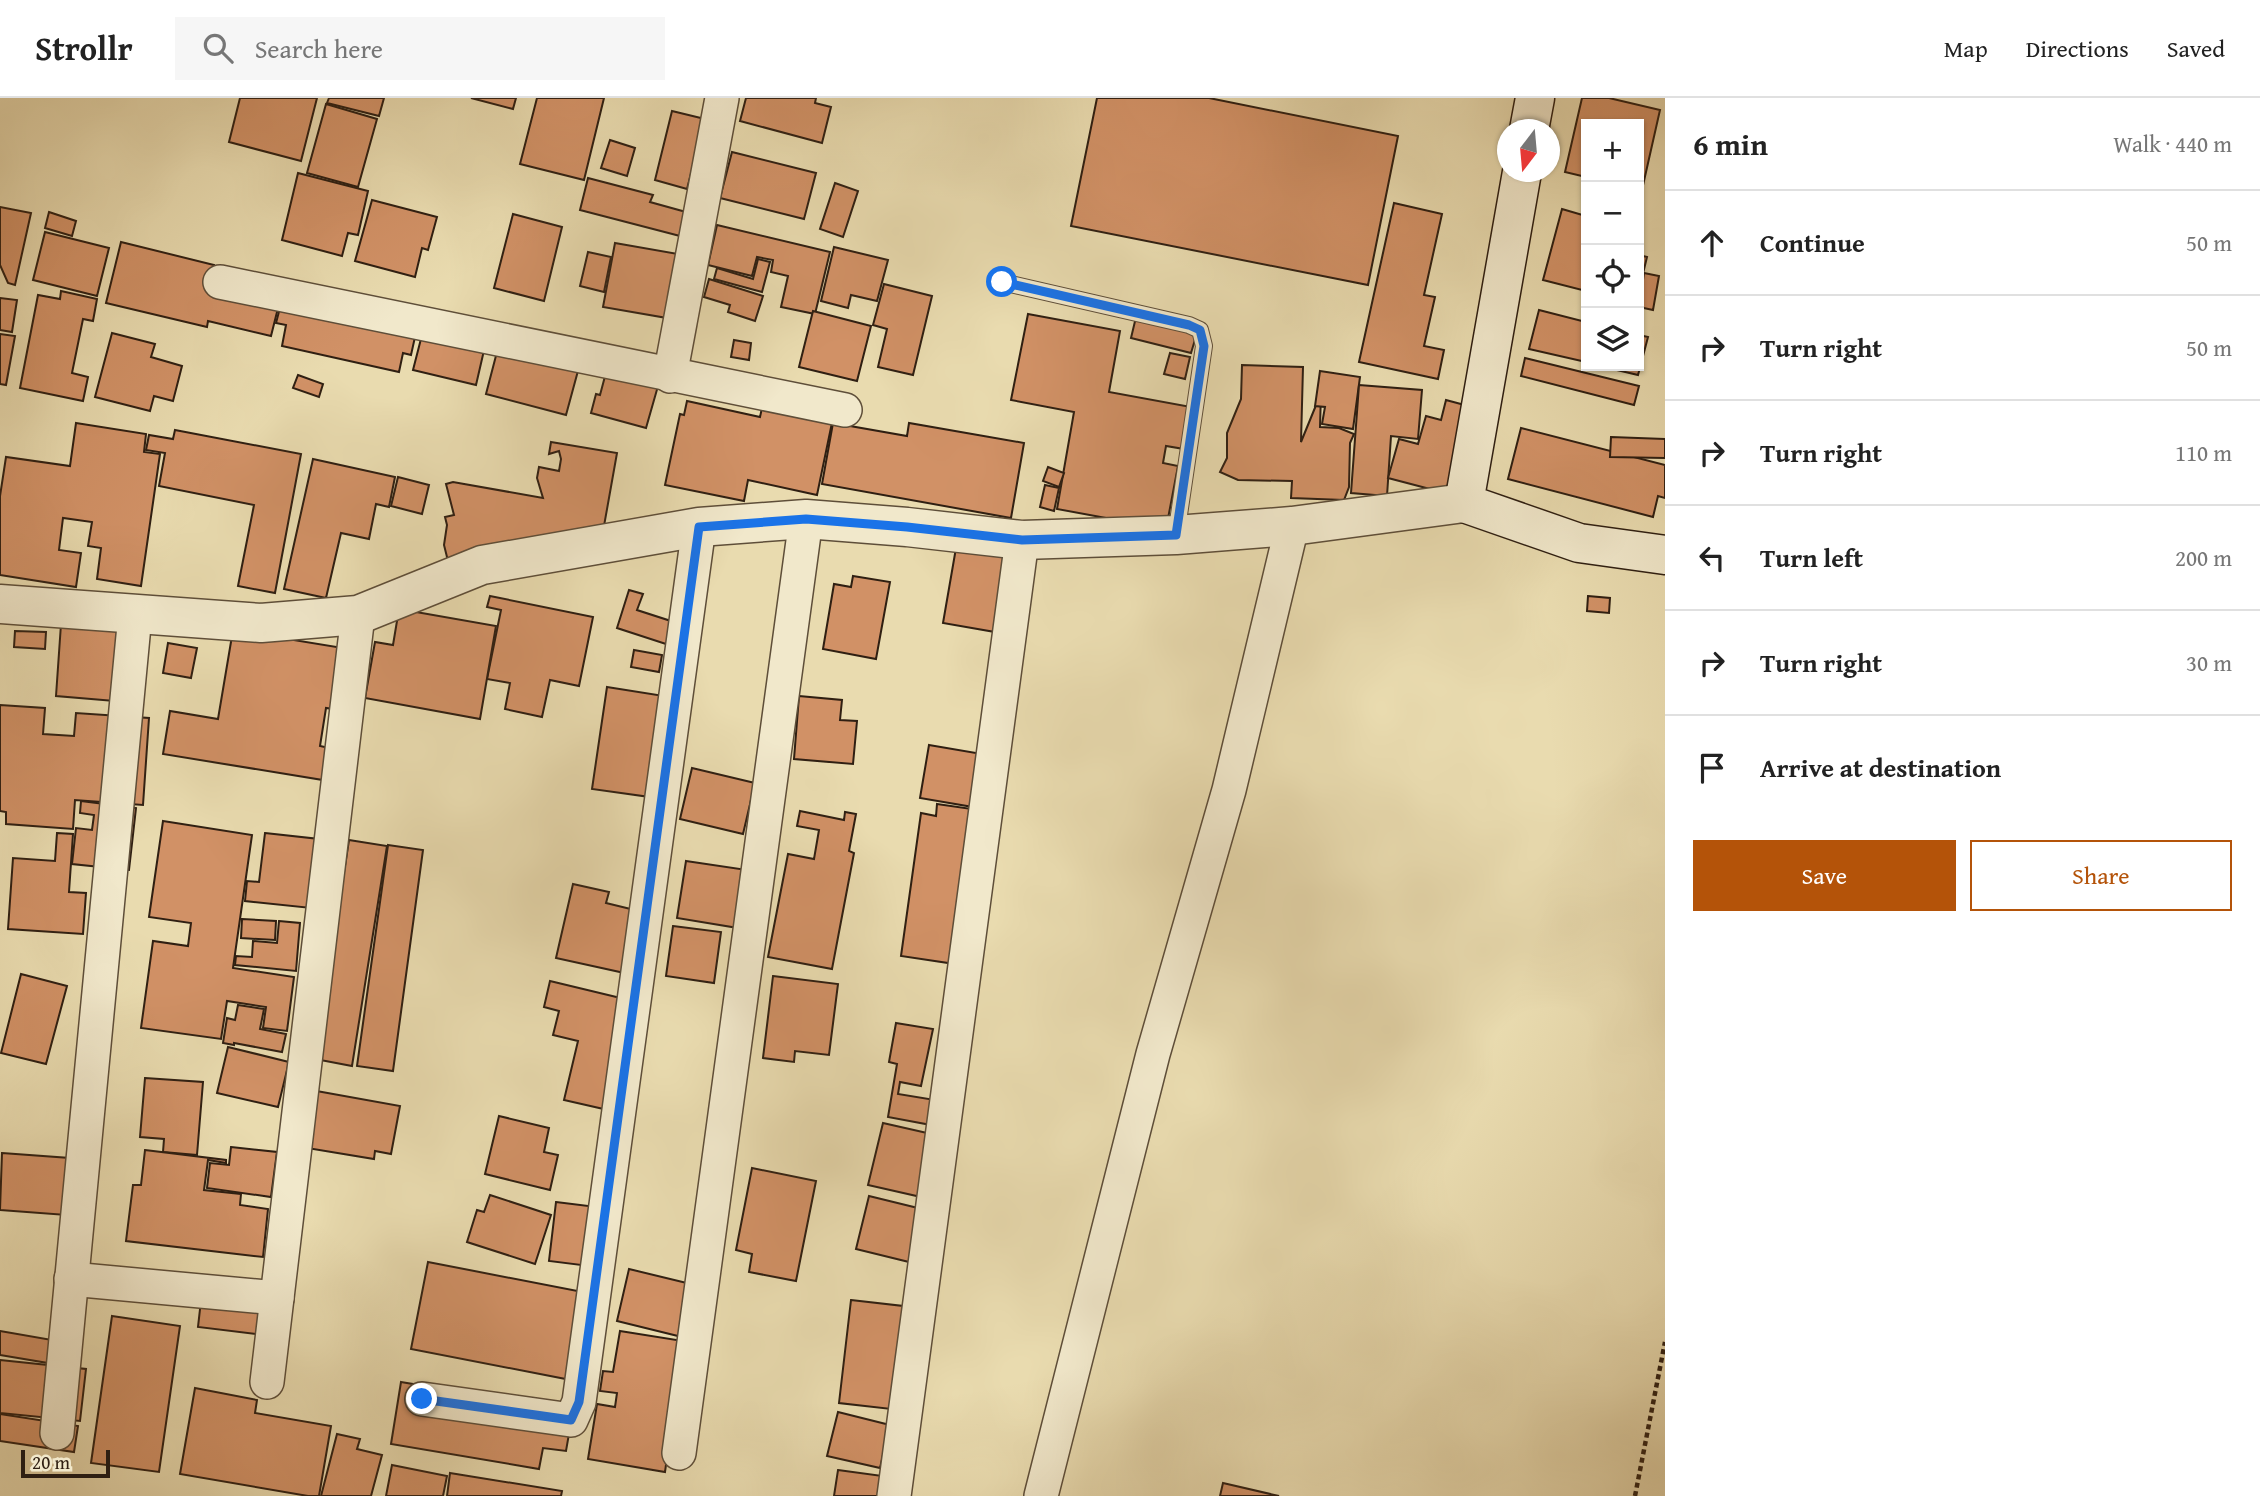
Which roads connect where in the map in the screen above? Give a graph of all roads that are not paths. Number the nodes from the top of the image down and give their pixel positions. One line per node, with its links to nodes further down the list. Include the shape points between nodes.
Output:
1 (722, 98): 7 (street)
2 (1535, 98): 3 (street)
3 (1531, 119)
4 (1520, 182): 9 (street)
5 (220, 282): 7 (street)
6 (1002, 282): 13 (lane, via 1200,330 1204,346)
7 (670, 376): 8 (street)
8 (845, 410)
9 (1464, 503): 11 (street); 15 (street, via 1579,543)
10 (806, 519): 12 (street); 14 (street); 24 (street)
11 (1292, 526): 13 (street); 26 (street, via 1229,790 1153,1054)
12 (699, 527): 18 (street, via 482,565); 22 (street, via 579,1402 571,1420)
13 (1176, 535): 14 (street)
14 (1022, 540): 25 (street)
15 (1665, 555)
16 (0, 604): 17 (street)
17 (135, 615): 18 (street, via 261,623); 19 (street)
18 (358, 615): 20 (street)
19 (71, 1279): 20 (street); 23 (street)
20 (277, 1297): 21 (street)
21 (267, 1382)
22 (422, 1399)
23 (57, 1433)
24 (679, 1453)
25 (894, 1496)
26 (1041, 1496)

